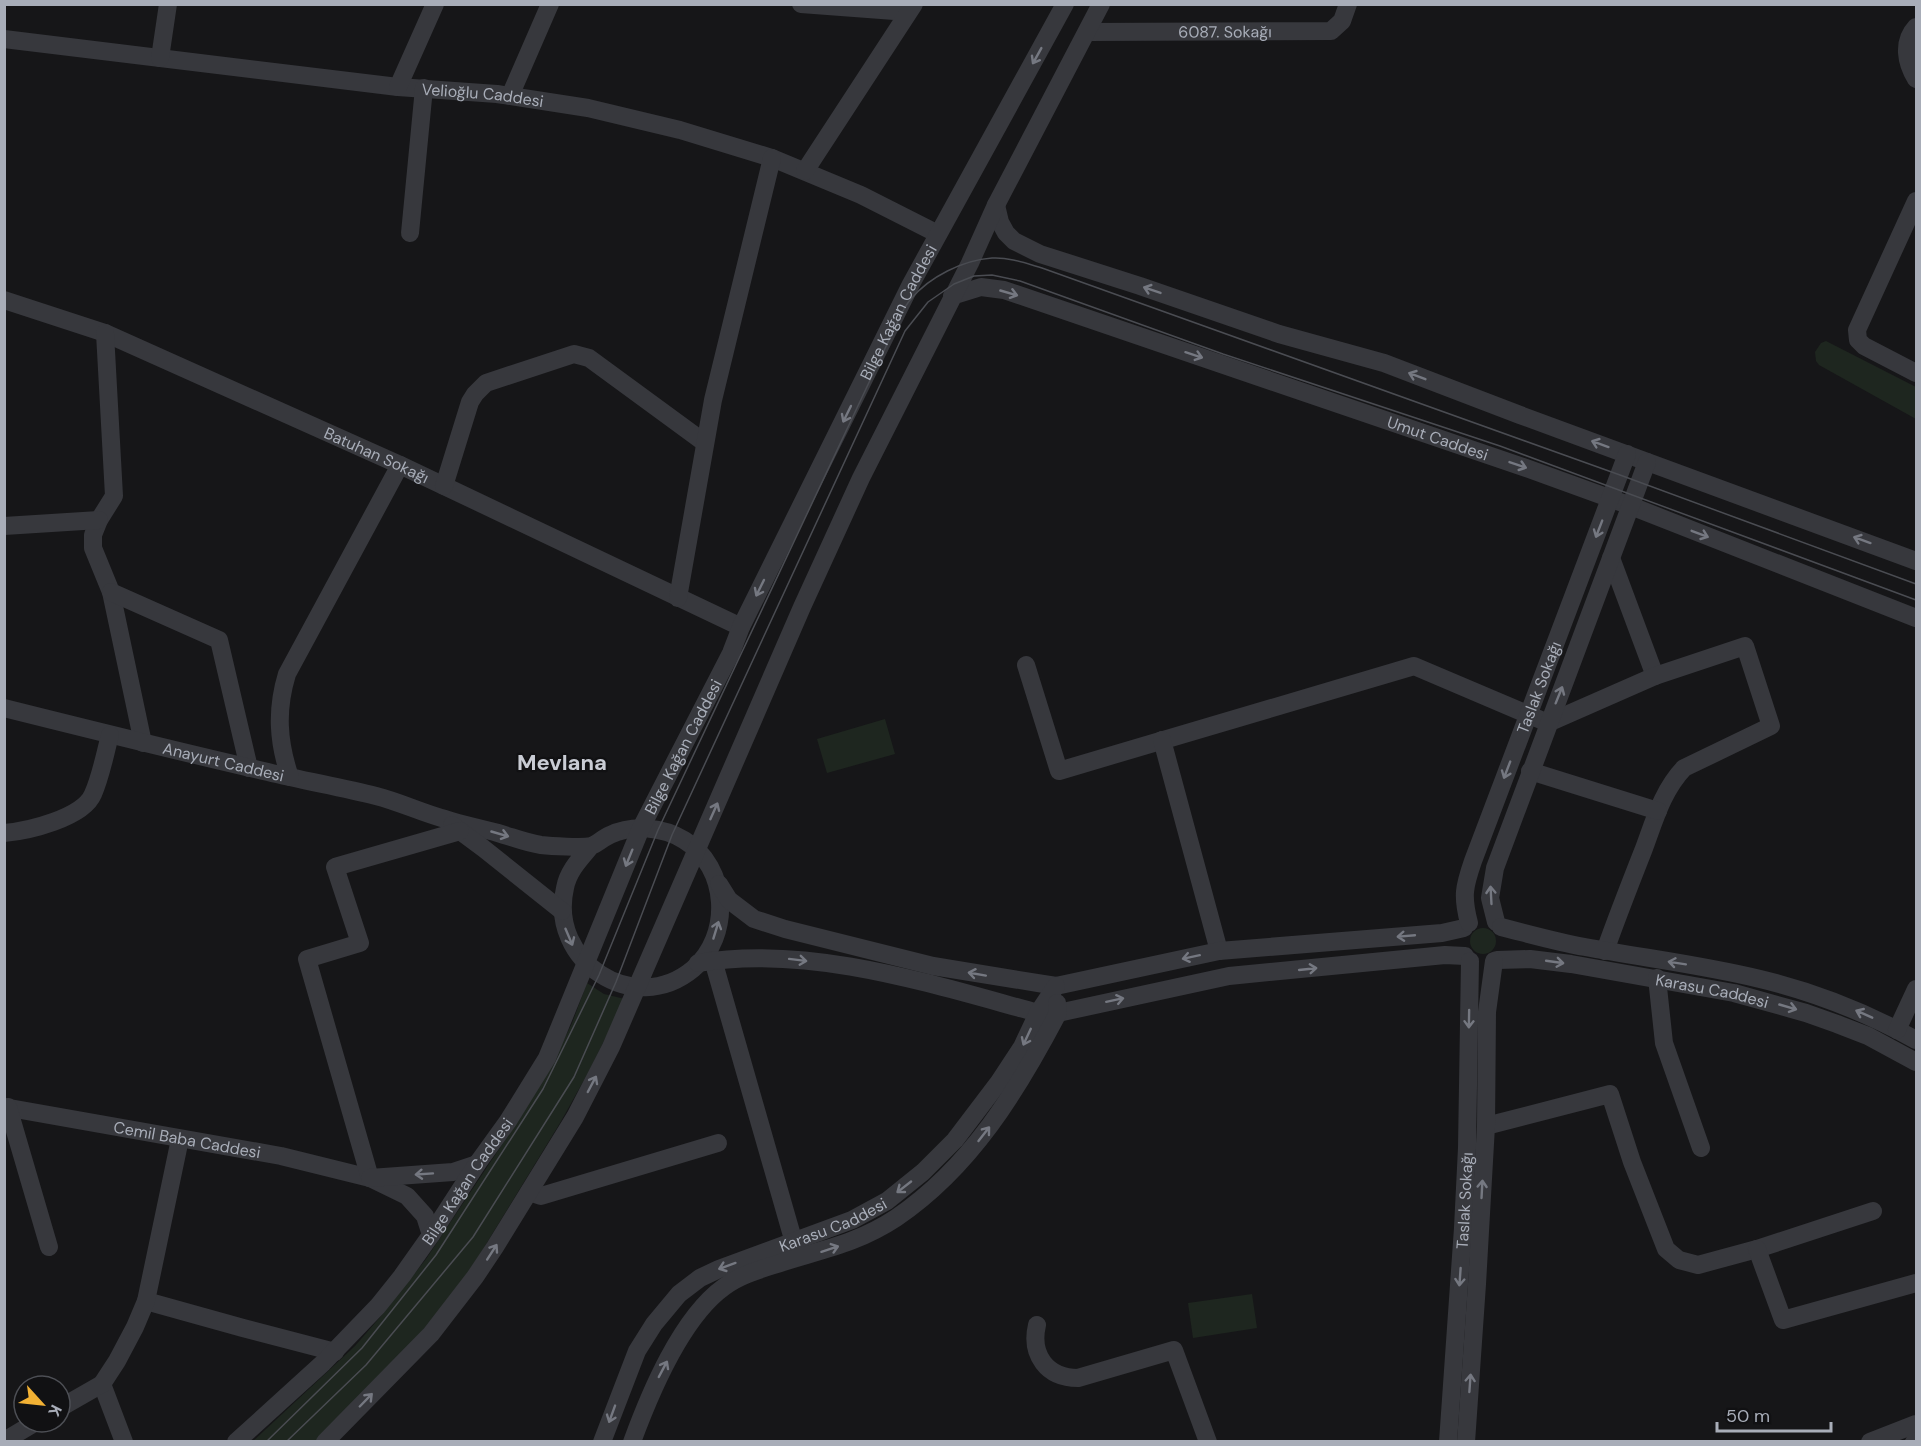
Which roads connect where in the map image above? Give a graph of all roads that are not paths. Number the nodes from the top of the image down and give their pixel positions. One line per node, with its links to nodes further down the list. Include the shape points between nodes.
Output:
1 (168, 4): 12 (street)
2 (435, 4): 14 (street)
3 (550, 4): 16 (street)
4 (801, 4): 8 (street)
5 (1065, 4): 22 (street, Bilge Kağan Caddesi, one-way to 22)
6 (1101, 4): 10 (street)
7 (1348, 4): 10 (street, 6087. Sokağı, via 1342,21 1331,31)
8 (911, 8): 18 (street)
9 (1917, 27): 13 (street, via 1908,38 1907,53)
10 (1087, 32): 20 (street)
11 (4, 39): 12 (street, Velioğlu Caddesi)
12 (160, 58): 14 (street, Velioğlu Caddesi)
13 (1917, 79)
14 (398, 87): 15 (street, Velioğlu Caddesi)
15 (424, 88): 16 (street, Velioğlu Caddesi); 21 (street)
16 (510, 96): 17 (street, Velioğlu Caddesi, via 588,108 680,129)
17 (772, 158): 18 (street, Velioğlu Caddesi); 27 (street)
18 (805, 171): 22 (street, Velioğlu Caddesi)
19 (1917, 201): 26 (street, via 1857,330 1858,340 1864,346)
20 (996, 205): 23 (street); 28 (street, one-way to 20, via 1384,363 1279,334 1040,255 1006,233)
21 (410, 233)
22 (938, 234): 41 (street, Bilge Kağan Caddesi, one-way to 41)
23 (952, 296): 32 (street, Umut Caddesi, one-way to 32, via 981,287 1004,290); 59 (street, one-way to 23, via 861,478)
24 (4, 300): 25 (street, Batuhan Sokağı)
25 (105, 333): 30 (street, Batuhan Sokağı); 34 (street, via 114,496)
26 (1917, 373)
27 (705, 443): 31 (street, via 589,358 574,354 480,388 470,402); 39 (street)
28 (1628, 454): 29 (street); 32 (street, Taslak Sokağı)
29 (1647, 462): 33 (street, Taslak Sokağı); 37 (street, one-way to 29)
30 (400, 465): 31 (street, Batuhan Sokağı); 52 (street, via 287,674 280,702 279,732)
31 (444, 486): 39 (street, Batuhan Sokağı)
32 (1610, 499): 33 (street, Umut Caddesi); 45 (street, Taslak Sokağı, one-way to 45)
33 (1631, 506): 36 (street, Taslak Sokağı); 40 (street, Umut Caddesi, one-way to 40)
34 (99, 520): 35 (street); 38 (street, via 93,548)
35 (4, 526)
36 (1611, 558): 43 (street); 46 (street, Taslak Sokağı, one-way to 36)
37 (1917, 561)
38 (111, 592): 49 (street); 50 (street, via 219,640)
39 (678, 598): 41 (street, Batuhan Sokağı)
40 (1917, 618)
41 (741, 627): 55 (street, Bilge Kağan Caddesi)
42 (1026, 665): 48 (street, via 1059,771)
43 (1654, 676): 46 (street); 53 (street, via 1745,646 1771,726 1684,768 1668,788)
44 (4, 708): 47 (street, Anayurt Caddesi)
45 (1528, 715): 46 (street); 48 (street, via 1414,666); 63 (street, Taslak Sokağı, one-way to 63, via 1466,882 1463,901)
46 (1548, 723): 51 (street, Taslak Sokağı)
47 (110, 735): 49 (street, Anayurt Caddesi); 57 (street, via 93,797 60,820)
48 (1162, 740): 64 (street)
49 (143, 743): 50 (street, Anayurt Caddesi)
50 (249, 768): 52 (street, Anayurt Caddesi)
51 (1530, 771): 53 (street); 62 (street, Taslak Sokağı, one-way to 51, via 1490,898 1491,884)
52 (290, 777): 54 (street, Anayurt Caddesi, via 375,796)
53 (1658, 811): 65 (street)
54 (443, 819): 56 (street); 58 (street, one-way to 58, via 540,845)
55 (641, 828): 58 (street, via 611,834); 59 (street, via 662,830); 69 (street, Bilge Kağan Caddesi, one-way to 69)
56 (460, 831): 61 (street); 85 (street, via 335,867 360,943 308,958)
57 (4, 833)
58 (591, 846): 61 (street, via 574,865 565,887)
59 (697, 851): 60 (street); 71 (street)
60 (717, 880): 68 (street, one-way to 60, via 718,928 721,904); 72 (street, one-way to 60, via 933,966 785,929 754,918 729,900)
61 (562, 911): 69 (street, one-way to 69, via 567,935)
62 (1498, 925): 63 (street, via 1482,918); 65 (street, Karasu Caddesi); 67 (street, via 1506,940)
63 (1467, 926): 64 (street, one-way to 64, via 1442,933); 66 (street, via 1460,942)
64 (1219, 951): 72 (street, one-way to 72)
65 (1605, 951): 76 (street, Karasu Caddesi, one-way to 65, via 1832,1001 1772,982)
66 (1467, 958): 67 (street, via 1484,964); 75 (street, one-way to 66, via 1229,976 1445,955); 105 (street, Taslak Sokağı, one-way to 105, via 1467,1148)
67 (1496, 960): 70 (street, Karasu Caddesi, one-way to 70, via 1530,959); 80 (street, Taslak Sokağı, via 1487,1012)
68 (705, 962): 71 (street, via 672,981); 74 (street, one-way to 74, via 778,957 860,969); 91 (street)
69 (586, 963): 71 (street, via 599,975 621,985); 84 (street, Bilge Kağan Caddesi, via 547,1058)
70 (1657, 978): 78 (street, Karasu Caddesi, one-way to 78, via 1806,1012 1868,1036); 83 (street, via 1664,1043)
71 (638, 986): 86 (street, one-way to 71, via 580,1107)
72 (1056, 986): 74 (street, Karasu Caddesi); 75 (street)
73 (1917, 989): 76 (street)
74 (1038, 1013): 75 (street); 91 (street, Karasu Caddesi, one-way to 91, via 1022,1047 993,1091 955,1140 923,1172 887,1201)
75 (1058, 1013): 91 (street, Karasu Caddesi, one-way to 75, via 840,1246 878,1229 935,1187 989,1128 1028,1069)
76 (1897, 1030): 77 (street, Karasu Caddesi)
77 (1917, 1040)
78 (1917, 1062)
79 (6, 1107): 81 (street, Cemil Baba Caddesi); 89 (street)
80 (1486, 1126): 90 (street, via 1610,1094 1666,1249 1679,1260 1698,1266); 106 (street, Taslak Sokağı, one-way to 80)
81 (180, 1139): 85 (street, Cemil Baba Caddesi, via 281,1156); 93 (street)
82 (718, 1143): 86 (street, via 541,1196)
83 (1701, 1148)
84 (477, 1164): 85 (street, Cemil Baba Caddesi, one-way to 85, via 453,1172); 88 (street, Bilge Kağan Caddesi)
85 (370, 1178): 88 (street, Cemil Baba Caddesi, via 407,1196 425,1216)
86 (529, 1192): 101 (street, one-way to 86, via 453,1306)
87 (1874, 1211): 90 (street)
88 (431, 1235): 95 (street, Bilge Kağan Caddesi, via 378,1306)
89 (49, 1247)
90 (1757, 1249): 92 (street, via 1783,1320)
91 (796, 1250): 102 (street, Karasu Caddesi, one-way to 102, via 719,1269 679,1294 637,1351); 103 (street, Karasu Caddesi, one-way to 91, via 647,1400 670,1356 709,1301 724,1286 773,1265)
92 (1917, 1283)
93 (146, 1300): 95 (street); 96 (street)
94 (1036, 1325): 104 (street, via 1035,1341 1042,1361 1053,1372 1069,1378 1174,1350)
95 (335, 1352): 100 (street, Bilge Kağan Caddesi)
96 (102, 1384): 97 (street); 99 (street)
97 (72, 1401)
98 (1917, 1424): 107 (street)
99 (124, 1442)
100 (236, 1442)
101 (325, 1442)
102 (602, 1442)
103 (632, 1442)
104 (1208, 1442)
105 (1448, 1442)
106 (1466, 1442)
107 (1870, 1442)

